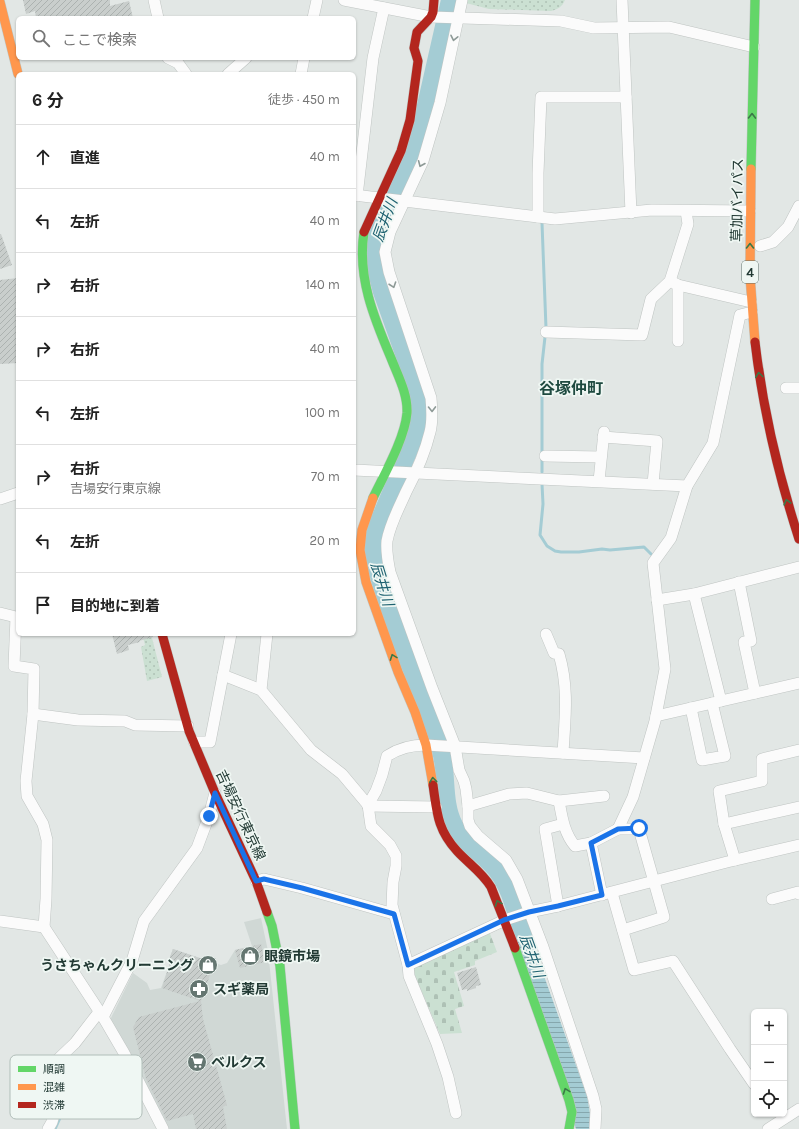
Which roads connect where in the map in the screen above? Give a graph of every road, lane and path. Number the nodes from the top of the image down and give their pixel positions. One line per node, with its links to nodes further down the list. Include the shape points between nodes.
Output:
1 (154, 0): 10 (street)
2 (317, 0): 11 (street)
3 (344, 0): 9 (street)
4 (434, 0): 12 (main road)
5 (462, 0): 13 (street)
6 (622, 0): 14 (street)
7 (755, 0): 16 (main road, 草加バイパス / 4)
8 (0, 2): 15 (main road)
9 (384, 8): 12 (street); 25 (street, via 373,58)
10 (158, 16)
11 (314, 16)
12 (433, 17): 13 (street); 26 (main road, via 417,32 414,48 418,61 410,120 401,151)
13 (456, 18): 14 (street, via 561,21 594,28); 27 (street, one-way to 27, via 438,110 423,161)
14 (623, 27): 16 (street, via 669,28); 24 (street)
15 (3, 28): 20 (main road)
16 (754, 46): 30 (main road, 草加バイパス / 4, one-way to 16)
17 (172, 60): 21 (street)
18 (244, 60): 22 (street)
19 (304, 60): 23 (street)
20 (17, 72)
21 (185, 72)
22 (230, 72)
23 (300, 72)
24 (626, 97): 31 (street); 32 (street, via 541,97)
25 (356, 196): 26 (street)
26 (379, 199): 27 (street); 43 (main road, via 364,229 361,243 364,280 404,390 407,412 405,428)
27 (401, 202): 32 (street); 44 (street, one-way to 44, via 385,252 389,272 431,398 431,430)
28 (799, 206): 33 (street, via 788,227 773,242)
29 (686, 211): 30 (street); 31 (street, via 652,210); 34 (street, via 688,224)
30 (750, 211): 35 (main road, 草加バイパス / 4, one-way to 30)
31 (631, 213): 32 (street, via 555,219)
32 (538, 217)
33 (760, 246)
34 (674, 283): 35 (street); 36 (street, via 651,299 642,336); 37 (street)
35 (752, 307): 47 (street, via 740,315 713,443); 50 (main road, 草加バイパス / 4, one-way to 35, via 771,442 760,387)
36 (546, 332)
37 (678, 341)
38 (786, 388): 39 (street)
39 (799, 388)
40 (545, 456): 41 (street)
41 (601, 457): 45 (street); 46 (street, via 604,434 657,441)
42 (356, 470): 43 (street)
43 (387, 471): 44 (street); 51 (main road, via 369,507 362,530)
44 (413, 473): 45 (street); 72 (street, via 392,524 387,542 388,558 390,572)
45 (599, 482): 46 (street)
46 (653, 484): 47 (street)
47 (687, 486): 55 (street, via 671,538 653,563)
48 (16, 494): 49 (street)
49 (0, 499)
50 (799, 539)
51 (358, 566): 71 (main road, one-way to 51)
52 (799, 566): 53 (street)
53 (739, 582): 54 (street); 64 (street, via 751,641 744,642)
54 (694, 594): 55 (street); 65 (street)
55 (657, 600): 68 (street, via 665,669)
56 (0, 613): 67 (street, via 16,617 14,666 34,669)
57 (546, 634): 74 (street, via 554,653 559,654 564,670 566,702)
58 (163, 636): 69 (main road, 吉場安行東京線)
59 (231, 636): 61 (street)
60 (266, 636): 63 (street)
61 (223, 675): 63 (street); 70 (street, via 210,742)
62 (799, 683): 64 (street)
63 (261, 690): 79 (street, via 311,750 342,774)
64 (755, 693): 65 (street)
65 (716, 702): 66 (street); 66 (street, via 724,756 702,760)
66 (691, 708): 68 (street)
67 (33, 714): 69 (street, via 78,720 125,720 135,725); 99 (street, via 26,781 27,796 43,824 47,840)
68 (656, 716): 75 (street)
69 (188, 726): 70 (main road, 吉場安行東京線)
70 (194, 742): 76 (main road, 吉場安行東京線)
71 (429, 745): 72 (street); 79 (street, via 398,749 387,756 382,775); 81 (main road, one-way to 71)
72 (452, 746): 74 (street); 80 (street, via 464,781)
73 (799, 750): 84 (street, via 762,759 762,781 719,791)
74 (563, 753): 75 (street)
75 (644, 758): 85 (street, via 633,797)
76 (215, 793): 89 (main road, 吉場安行東京線); 102 (street, via 197,848 144,921 132,962)
77 (604, 796): 78 (street)
78 (559, 801): 80 (street, via 527,793 509,794); 83 (street)
79 (368, 805): 81 (street); 96 (street, via 371,826 396,856 392,905)
80 (468, 806): 95 (street, via 470,826 506,860 517,879)
81 (436, 807): 97 (main road, one-way to 81, via 486,878 445,835 438,820)
82 (799, 807): 84 (street)
83 (563, 824): 86 (street, via 575,846); 94 (street, via 545,829)
84 (724, 824): 88 (street)
85 (618, 829): 86 (street); 90 (street, via 639,828)
86 (591, 843): 91 (street)
87 (799, 845): 88 (street)
88 (735, 860): 90 (street)
89 (256, 881): 96 (street, via 264,879 302,888); 114 (main road, 吉場安行東京線, via 277,947)
90 (654, 881): 91 (street); 100 (street, via 664,917)
91 (607, 894): 94 (street); 100 (street)
92 (799, 894): 93 (street, via 798,892)
93 (772, 899)
94 (558, 906): 95 (street)
95 (528, 912): 97 (street); 116 (street, via 543,947 593,1096 596,1109)
96 (394, 914): 101 (street)
97 (506, 920): 101 (street); 115 (main road, one-way to 97, via 572,1112 569,1100)
98 (0, 921): 99 (street)
99 (44, 927): 102 (street)
100 (623, 930): 105 (street, via 634,970 673,961)
101 (408, 965): 108 (street, via 409,976 448,1077)
102 (101, 1014): 103 (street); 104 (street)
103 (63, 1055)
104 (125, 1055)
105 (752, 1081)
106 (142, 1088): 113 (street)
107 (799, 1109): 109 (street)
108 (456, 1112)
109 (787, 1114)
110 (778, 1117): 117 (street)
111 (53, 1119): 112 (street)
112 (48, 1129)
113 (163, 1129)
114 (295, 1129)
115 (570, 1129)
116 (595, 1129)
117 (768, 1129)

